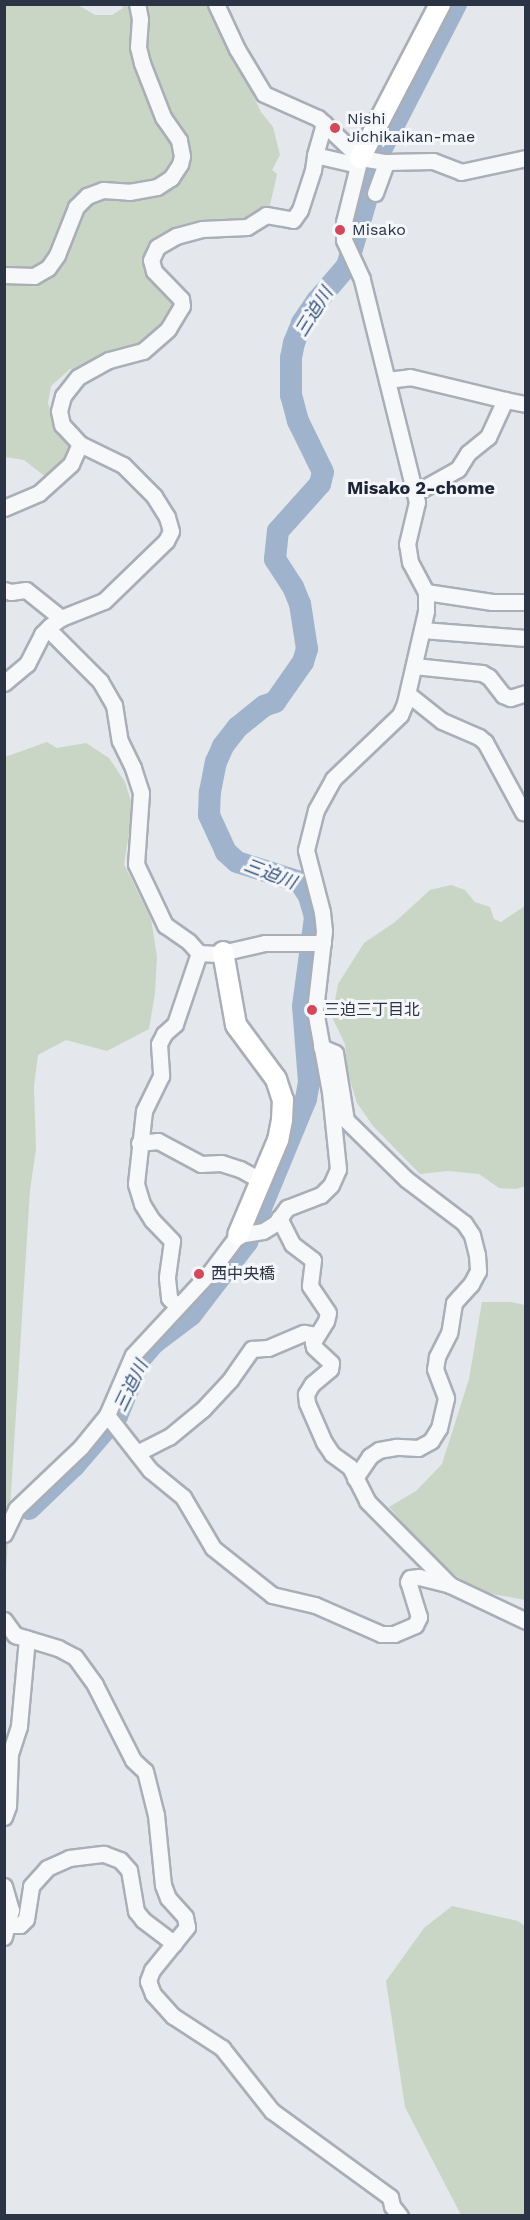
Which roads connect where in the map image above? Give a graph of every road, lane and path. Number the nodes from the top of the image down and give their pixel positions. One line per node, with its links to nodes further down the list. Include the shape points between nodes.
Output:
1 (137, 4): 10 (street, via 142,63 163,117 179,140 180,164 171,178 157,188 103,190 87,196 76,207 48,268 34,276)
2 (216, 4): 4 (street, via 264,94)
3 (440, 4): 7 (street)
4 (324, 123): 5 (street); 7 (street)
5 (315, 154): 7 (street); 14 (street, via 300,210 293,220 266,215 247,227 202,229 176,236 157,247 151,260 154,271 181,299 182,306 168,329 143,351 93,367 67,389 60,403 60,418)
6 (525, 158): 8 (street, via 461,172 433,161)
7 (362, 161): 8 (street); 11 (street, via 344,222 344,240 362,279)
8 (386, 162): 9 (street)
9 (375, 194)
10 (4, 275)
11 (387, 380): 12 (street, via 410,376); 15 (street)
12 (505, 400): 13 (street); 15 (street, via 488,437 468,453 458,469)
13 (525, 404)
14 (80, 444): 16 (street, via 70,464 39,493); 20 (street, via 123,465 139,480 154,496 171,531 166,541 104,600)
15 (415, 493): 18 (street, via 417,502 408,533 408,553)
16 (4, 508)
17 (4, 590): 20 (street, via 26,591)
18 (426, 592): 19 (street, via 492,602); 22 (street)
19 (525, 602)
20 (61, 618): 21 (street)
21 (48, 629): 25 (street, via 27,664); 31 (street, via 100,681 114,705 120,741 141,793 136,864 165,925)
22 (422, 630): 23 (street); 24 (street)
23 (525, 638)
24 (414, 666): 26 (street, via 482,673 503,695 510,698); 27 (street)
25 (4, 683)
26 (525, 693)
27 (408, 694): 28 (street, via 442,721 485,742); 29 (street, via 400,715 333,779 316,810 306,850 322,912)
28 (523, 812)
29 (315, 942): 30 (street, via 264,943); 32 (street, via 315,1010)
30 (223, 952): 31 (street); 34 (street, via 236,1025 276,1079 283,1100 278,1140)
31 (199, 953): 33 (street, via 175,1024 159,1044 159,1084 144,1111)
32 (321, 1047): 35 (street, via 338,1169 321,1195 296,1203); 41 (street, via 335,1053 346,1120 406,1179 464,1223 477,1255 478,1271 454,1303 449,1333 437,1357 435,1369 446,1398 439,1428 431,1441 418,1448 379,1450)
33 (139, 1143): 34 (street, via 158,1141 201,1164 221,1163); 37 (street, via 136,1184 152,1220 172,1241 167,1278 169,1298)
34 (260, 1180): 36 (street)
35 (279, 1218): 36 (street); 38 (street, via 292,1244 312,1260 310,1286 328,1313)
36 (250, 1233): 37 (street)
37 (177, 1306): 39 (street, via 132,1355)
38 (316, 1335): 40 (street, via 304,1333 268,1348 252,1349 203,1409 169,1437); 41 (street, via 314,1347 331,1363 306,1394 307,1403 324,1442 350,1467)
39 (110, 1419): 40 (street); 42 (street, via 16,1509)
40 (137, 1453): 43 (street, via 150,1470 183,1497 213,1548 272,1595 315,1605 381,1634 394,1634 415,1625 419,1617 408,1582 411,1578)
41 (355, 1478): 43 (street, via 367,1501)
42 (4, 1534)
43 (450, 1584): 45 (street)
44 (4, 1620): 46 (street, via 15,1635)
45 (525, 1621)
46 (27, 1638): 47 (street, via 19,1726 10,1754 8,1806); 50 (street, via 75,1657 95,1685 133,1760 145,1771 156,1815 163,1885 168,1898 185,1917 187,1927)
47 (4, 1816)
48 (4, 1886): 49 (street, via 11,1910)
49 (7, 1931): 50 (street, via 26,1918 31,1886 47,1868 69,1858 104,1854 120,1860 129,1870 136,1911 143,1920)
50 (174, 1942): 51 (street, via 152,1970 148,1981 153,1994 173,2016 222,2048 272,2111 390,2197)
51 (400, 2216)

